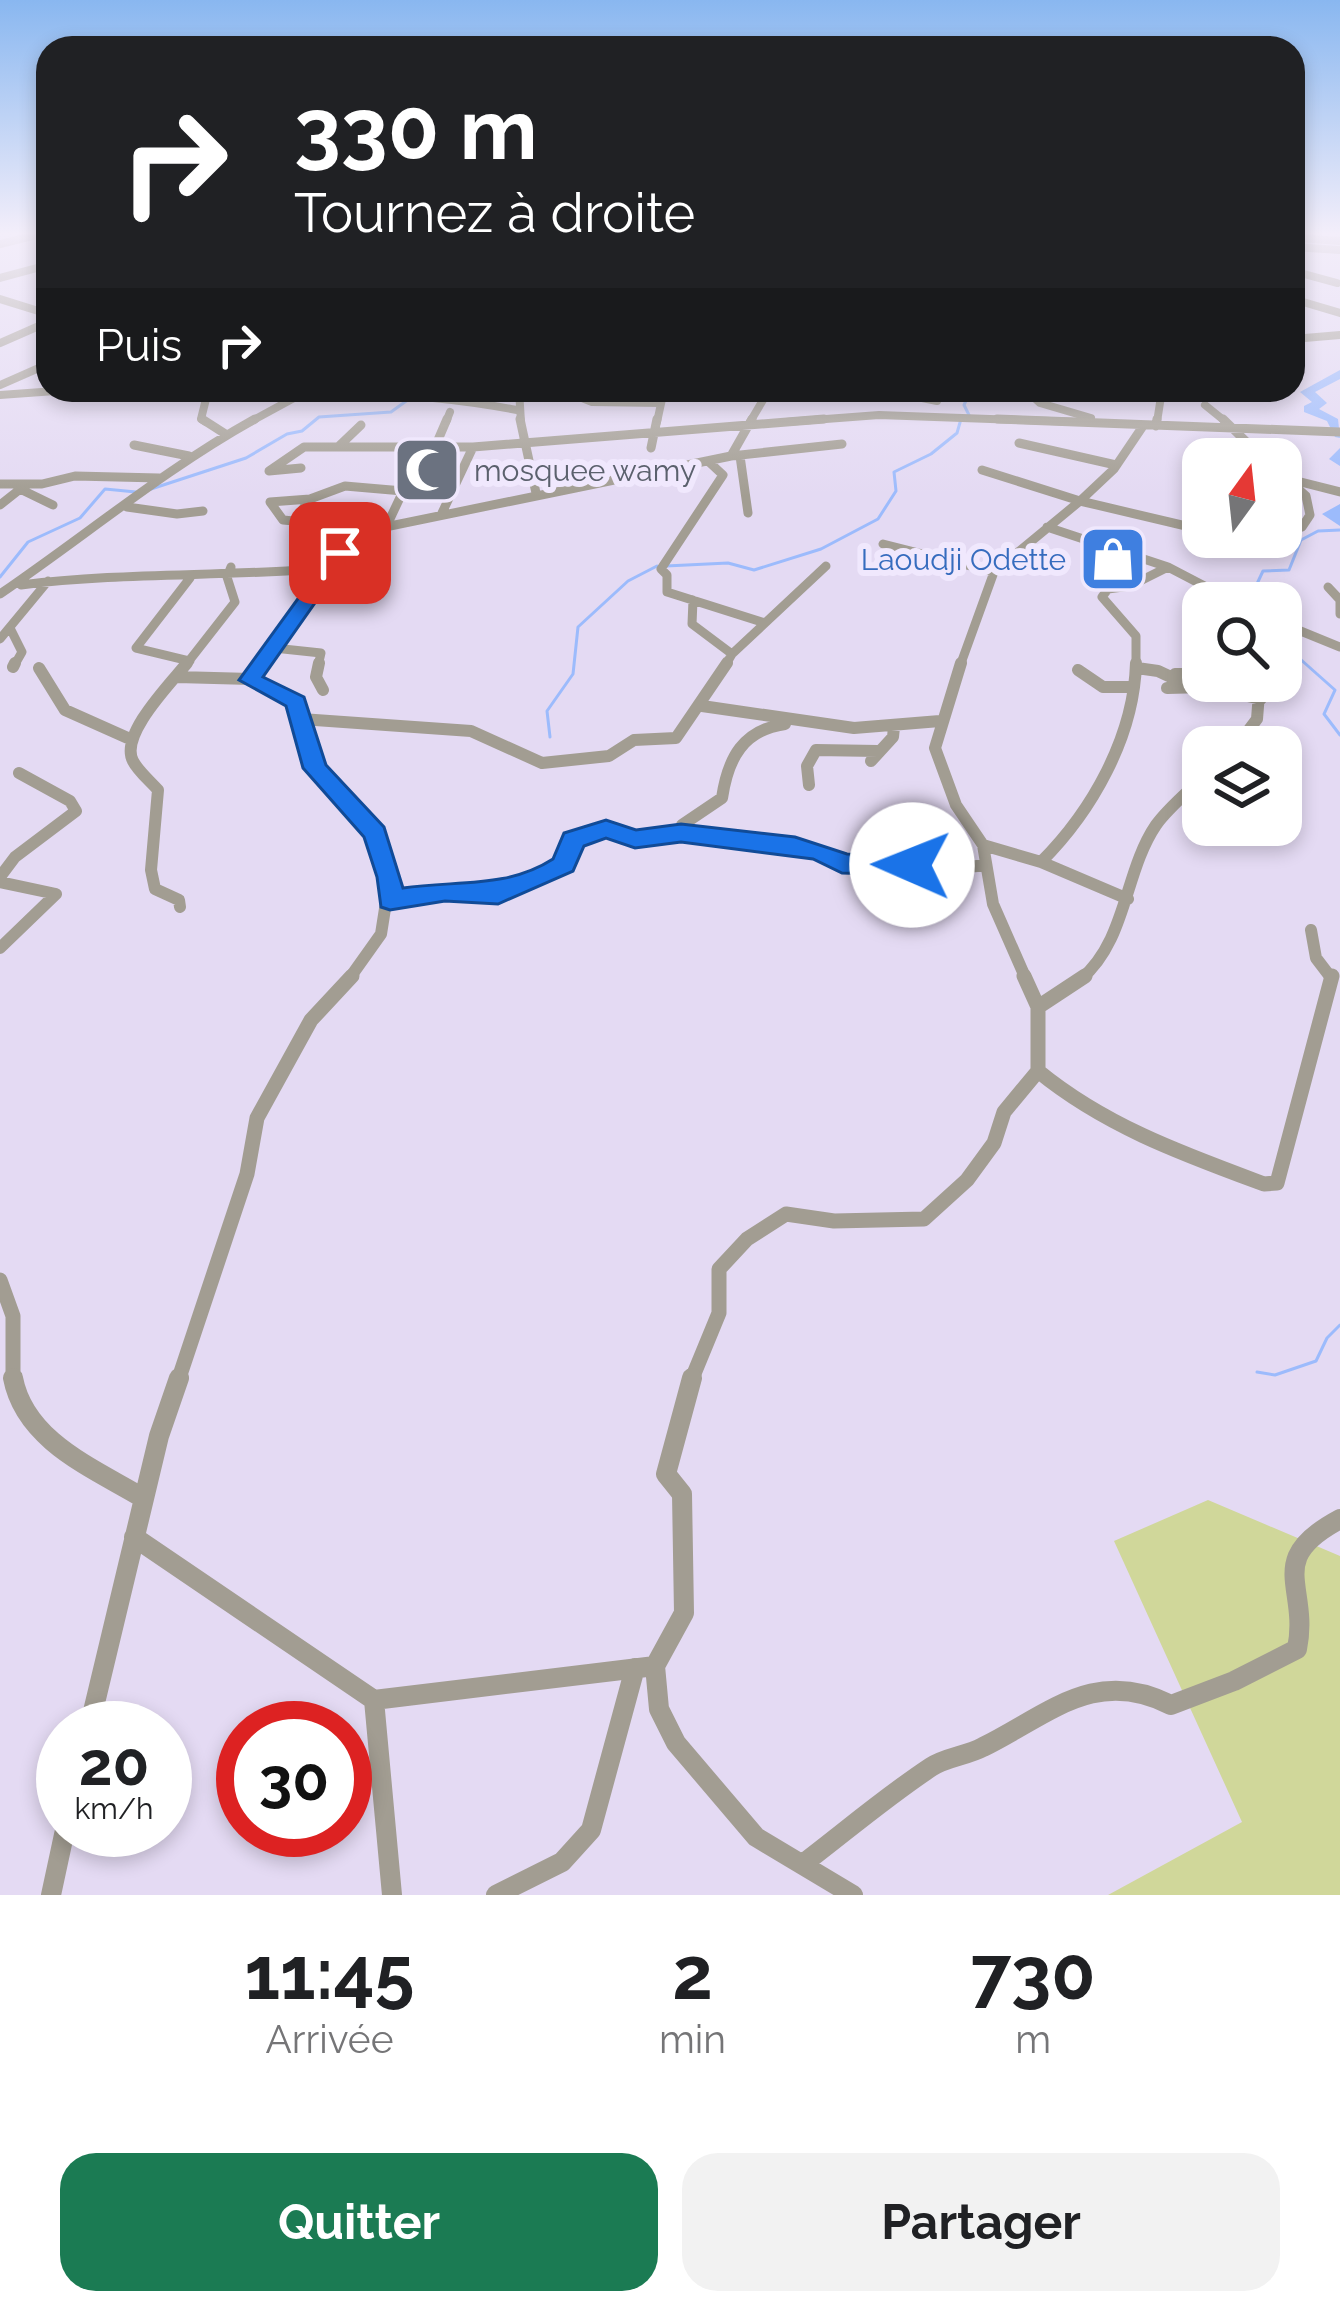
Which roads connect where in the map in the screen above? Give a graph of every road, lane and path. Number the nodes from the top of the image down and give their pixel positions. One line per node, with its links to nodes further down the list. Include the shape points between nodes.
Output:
1 (36, 324): 4 (street)
2 (1340, 335): 3 (street)
3 (1305, 337)
4 (0, 343)
5 (36, 369): 6 (street)
6 (13, 379): 7 (street); 8 (street)
7 (0, 385)
8 (36, 389)
9 (0, 395): 10 (street)
10 (36, 395)
11 (205, 402): 33 (street, via 201,419)
12 (287, 402): 33 (street)
13 (464, 402): 22 (street)
14 (518, 402): 22 (street)
15 (592, 402): 20 (street)
16 (763, 402): 28 (street)
17 (936, 402): 24 (street)
18 (1044, 402): 25 (street)
19 (1160, 402): 30 (street)
20 (661, 403): 31 (street)
21 (1204, 405): 27 (street)
22 (517, 410): 35 (street)
23 (449, 412): 40 (street)
24 (933, 418): 25 (street); 28 (street, via 862,415)
25 (1112, 424): 29 (street)
26 (361, 425): 39 (street)
27 (1227, 425): 30 (street); 32 (street); 34 (street)
28 (750, 426): 31 (street); 44 (street)
29 (1143, 426): 30 (street); 46 (street)
30 (1156, 426)
31 (653, 430): 35 (street); 42 (street)
32 (1340, 432)
33 (227, 435): 43 (street)
34 (1245, 438)
35 (525, 442): 41 (street); 56 (street)
36 (1018, 443): 46 (street)
37 (842, 444): 44 (street)
38 (134, 445): 43 (street)
39 (338, 447): 40 (street); 47 (street, via 297,449 269,471)
40 (430, 447): 41 (street); 53 (street)
41 (472, 447): 63 (street)
42 (650, 448)
43 (189, 456): 51 (street)
44 (735, 456): 45 (street); 64 (street)
45 (708, 461): 56 (street); 81 (street, via 723,475 661,568 667,592)
46 (1116, 465): 58 (street)
47 (301, 468)
48 (982, 470): 58 (street)
49 (1302, 481): 55 (street)
50 (0, 484): 52 (street)
51 (152, 485): 52 (street, via 75,476); 61 (street)
52 (22, 487): 59 (street); 60 (street)
53 (403, 491): 57 (street, via 345,486); 65 (street)
54 (1302, 492): 67 (street, via 1310,515)
55 (1340, 492)
56 (536, 494): 63 (street)
57 (310, 499)
58 (1081, 502): 66 (street); 68 (street)
59 (0, 505)
60 (53, 505)
61 (127, 507): 62 (street); 78 (street)
62 (203, 511)
63 (442, 512): 65 (street)
64 (748, 513)
65 (388, 523): 72 (street, via 356,533)
66 (1182, 525)
67 (1302, 526)
68 (1047, 527): 71 (street); 74 (street)
69 (883, 544): 74 (street)
70 (826, 566): 83 (street)
71 (1168, 567): 77 (street); 93 (street, via 1102,597 1136,636)
72 (329, 568): 73 (street); 88 (street)
73 (229, 572): 75 (street); 90 (street, via 236,602)
74 (994, 572): 106 (street)
75 (190, 578): 76 (street); 90 (street, via 136,647)
76 (48, 581): 78 (street); 84 (street)
77 (1197, 582)
78 (16, 585): 80 (street)
79 (1328, 587): 82 (street)
80 (0, 594)
81 (693, 599): 83 (street); 89 (street, via 692,624)
82 (1340, 614)
83 (764, 623): 89 (street)
84 (10, 628): 86 (street); 91 (street, via 22,652)
85 (1302, 632): 87 (street)
86 (0, 639)
87 (1340, 647)
88 (274, 648): 98 (street); 103 (street, via 321,653 316,677)
89 (732, 654): 104 (street)
90 (190, 661): 97 (street)
91 (13, 667)
92 (39, 668): 109 (street, via 56,704)
93 (1137, 668): 95 (street); 100 (street)
94 (1078, 670): 100 (street, via 1103,687)
95 (1158, 670): 96 (street); 99 (street)
96 (1182, 675)
97 (177, 677): 98 (street); 109 (street)
98 (250, 680): 105 (street, via 292,696)
99 (1182, 683)
100 (1132, 687): 115 (street, via 1103,779)
101 (1182, 687): 102 (street)
102 (1167, 688)
103 (323, 689)
104 (702, 706): 105 (street, via 676,738 542,763 457,728); 107 (street)
105 (301, 719): 119 (street, via 315,768 375,834)
106 (940, 721): 108 (street); 114 (street, via 940,771)
107 (832, 724): 108 (street); 113 (street, via 764,725 748,736 735,747 722,798 696,812)
108 (894, 727): 111 (street, via 875,756 817,750 807,766)
109 (130, 739): 120 (street, via 128,755 158,790 155,889)
110 (19, 773): 117 (street, via 76,811 15,857)
111 (809, 784)
112 (1182, 798): 118 (street, via 1155,826)
113 (681, 833): 116 (street, via 807,849 842,864 932,871); 119 (street, via 635,839 606,829 573,840 552,872 498,894)
114 (982, 845): 115 (street); 116 (street)
115 (1041, 862): 118 (street)
116 (986, 865): 123 (street, via 993,904)
117 (0, 879): 122 (street, via 56,894)
118 (1128, 899): 123 (street, via 1096,967)
119 (390, 900): 126 (street, via 381,934 311,1020 257,1118 248,1174)
120 (180, 907)
121 (1311, 930): 124 (street, via 1333,984 1277,1183 1076,1106)
122 (0, 948)
123 (1038, 1007): 124 (street)
124 (1038, 1071): 129 (street, via 1004,1112 967,1180 925,1220 786,1214 719,1269 718,1312 682,1400 666,1474 682,1494 684,1613)
125 (0, 1280): 126 (street, via 15,1330 13,1385 37,1429)
126 (143, 1498): 128 (street)
127 (1340, 1519): 133 (street, via 1308,1537 1296,1557 1293,1593 1303,1620 1297,1649 1171,1705 1144,1691 1110,1689 1062,1702 980,1749 935,1763)
128 (134, 1537): 130 (street); 131 (street)
129 (645, 1667): 130 (street); 133 (street, via 661,1687 659,1709 676,1743 756,1837); 136 (street, via 578,1852)
130 (374, 1700): 135 (street)
131 (95, 1701)
132 (59, 1857): 134 (street)
133 (804, 1863): 137 (street)
134 (51, 1895)
135 (392, 1895)
136 (496, 1895)
137 (853, 1895)

